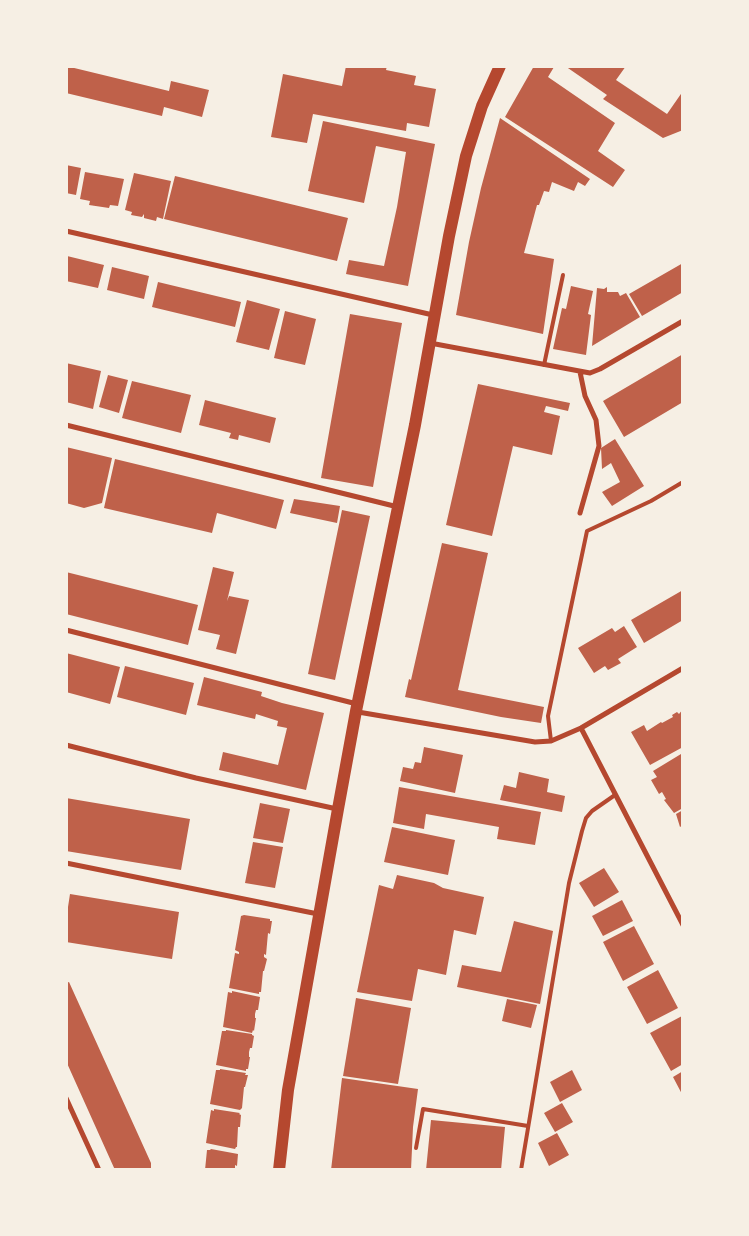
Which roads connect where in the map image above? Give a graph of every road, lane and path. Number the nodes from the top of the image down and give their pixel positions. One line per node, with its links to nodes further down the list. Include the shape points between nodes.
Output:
1 (500, 66): 4 (main road, via 482,106 466,156)
2 (66, 231): 4 (street)
3 (563, 275): 7 (lane)
4 (434, 315): 6 (main road)
5 (683, 321): 8 (street, via 600,369)
6 (430, 343): 7 (street); 11 (main road)
7 (544, 366): 8 (street)
8 (580, 372): 12 (street, via 585,396 596,420 599,446)
9 (66, 425): 11 (street)
10 (683, 482): 17 (lane, via 651,501 586,531 548,716)
11 (399, 507): 15 (main road)
12 (580, 513)
13 (66, 630): 15 (street)
14 (683, 668): 16 (street)
15 (356, 708): 17 (street, via 534,742); 20 (main road)
16 (581, 728): 17 (street); 19 (street)
17 (550, 741)
18 (66, 745): 20 (street)
19 (615, 795): 23 (street); 25 (lane, via 592,811 582,831 569,883)
20 (338, 809): 22 (main road)
21 (66, 864): 22 (street)
22 (320, 915): 28 (main road, via 288,1090)
23 (683, 925)
24 (66, 1098): 27 (street)
25 (528, 1126): 26 (lane, via 423,1110); 29 (lane)
26 (416, 1148)
27 (98, 1170)
28 (279, 1170)
29 (520, 1170)

